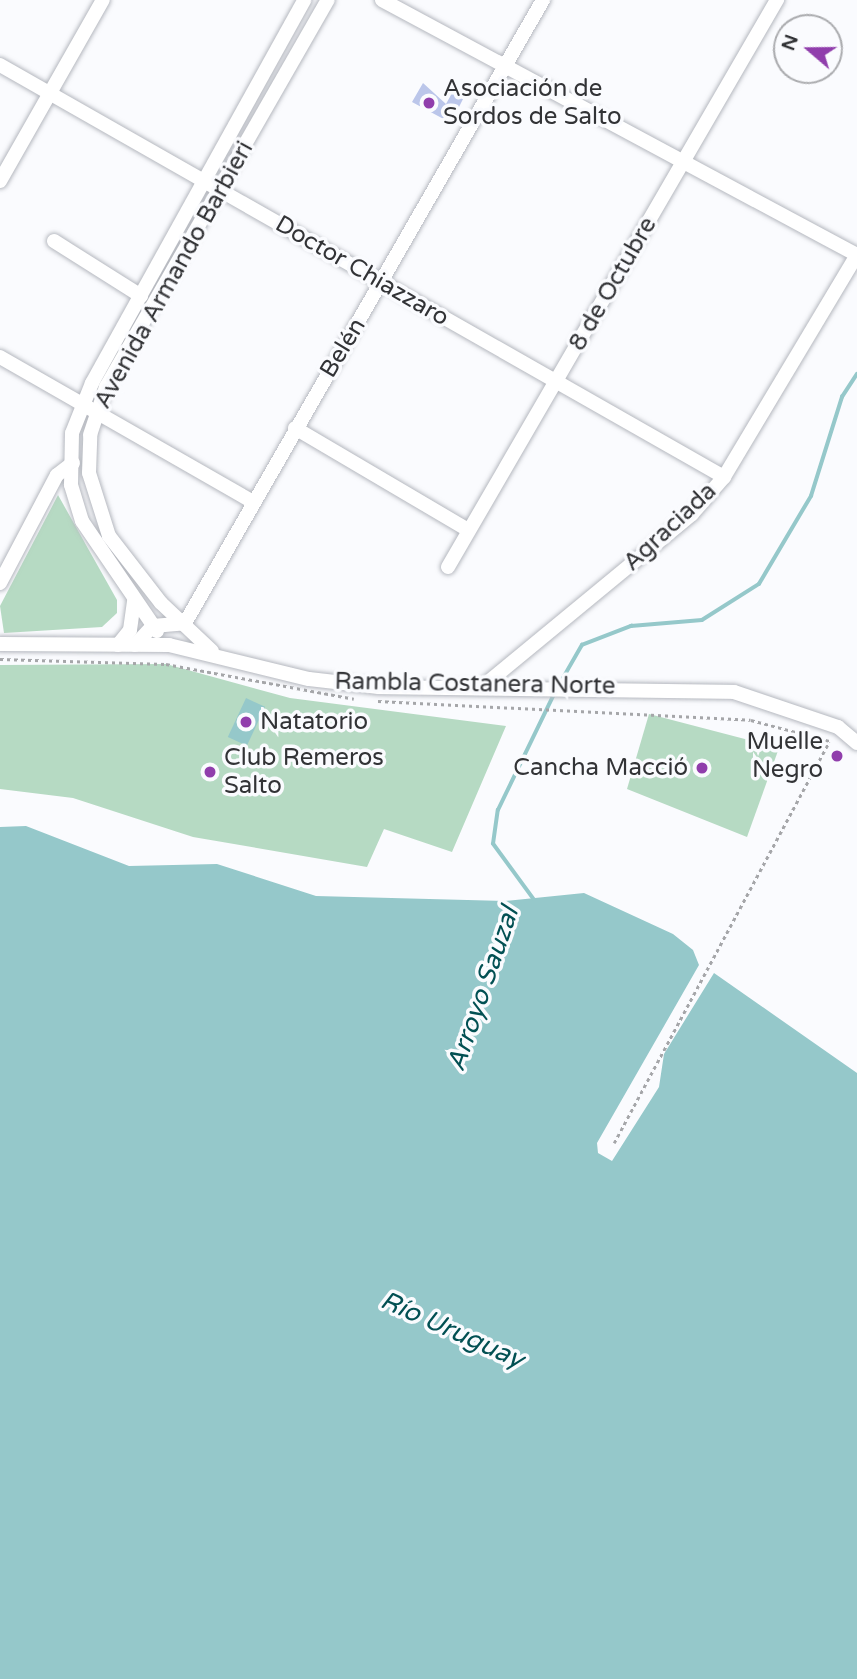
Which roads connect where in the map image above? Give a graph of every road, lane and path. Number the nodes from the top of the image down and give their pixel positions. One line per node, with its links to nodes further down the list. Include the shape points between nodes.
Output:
1 (103, 0): 9 (street)
2 (304, 0): 12 (street, Avenida Armando Barbieri)
3 (328, 0): 13 (street, Avenida Armando Barbieri)
4 (382, 0): 8 (street)
5 (543, 0): 8 (street, Belén)
6 (776, 0): 10 (street, 8 de Octubre)
7 (0, 65): 9 (street, Doctor Chiazzaro)
8 (504, 68): 10 (street); 16 (street, Belén)
9 (51, 94): 11 (street); 12 (street, Doctor Chiazzaro)
10 (683, 165): 15 (street); 19 (street, 8 de Octubre)
11 (0, 181)
12 (204, 182): 13 (street, Doctor Chiazzaro); 17 (street, Avenida Armando Barbieri)
13 (222, 191): 16 (street, Doctor Chiazzaro); 20 (street, Avenida Armando Barbieri)
14 (54, 241): 17 (street)
15 (857, 255): 24 (street, Agraciada)
16 (382, 282): 19 (street, Doctor Chiazzaro); 21 (street, Belén)
17 (141, 296): 20 (street, Avenida Armando Barbieri)
18 (0, 357): 20 (street)
19 (556, 382): 24 (street, Doctor Chiazzaro); 26 (street, 8 de Octubre)
20 (89, 409): 22 (street, Avenida Armando Barbieri); 23 (street, Avenida Armando Barbieri); 25 (street)
21 (295, 428): 25 (street, Belén); 26 (street)
22 (88, 461): 23 (street); 30 (street, Avenida Armando Barbieri, via 108,536)
23 (69, 463): 28 (street); 29 (street, Avenida Armando Barbieri, via 75,503 92,543)
24 (724, 477): 38 (street, Agraciada, via 692,514)
25 (253, 502): 30 (street, Belén)
26 (468, 530): 27 (street, 8 de Octubre)
27 (447, 567)
28 (0, 583)
29 (134, 600): 31 (street, Avenida Armando Barbieri); 33 (street, via 130,630)
30 (186, 623): 31 (street); 36 (street, Avenida Armando Barbieri)
31 (153, 626): 34 (street); 35 (street, Avenida Armando Barbieri)
32 (0, 644): 33 (street, Rambla Costanera Norte)
33 (118, 645): 34 (street, Rambla Costanera Norte)
34 (135, 645): 35 (street, Rambla Costanera Norte)
35 (169, 645): 36 (street, Rambla Costanera Norte)
36 (212, 651): 38 (street, Rambla Costanera Norte, via 336,683)
37 (0, 659): 39 (path, via 166,664 293,692)
38 (481, 688): 41 (street, Rambla Costanera Norte, via 648,688 762,697)
39 (360, 700)
40 (374, 701): 43 (path, via 751,720)
41 (838, 727): 42 (street); 43 (path); 44 (street, Rambla Costanera Norte)
42 (857, 729)
43 (830, 741): 45 (path)
44 (857, 743)
45 (614, 1143)

